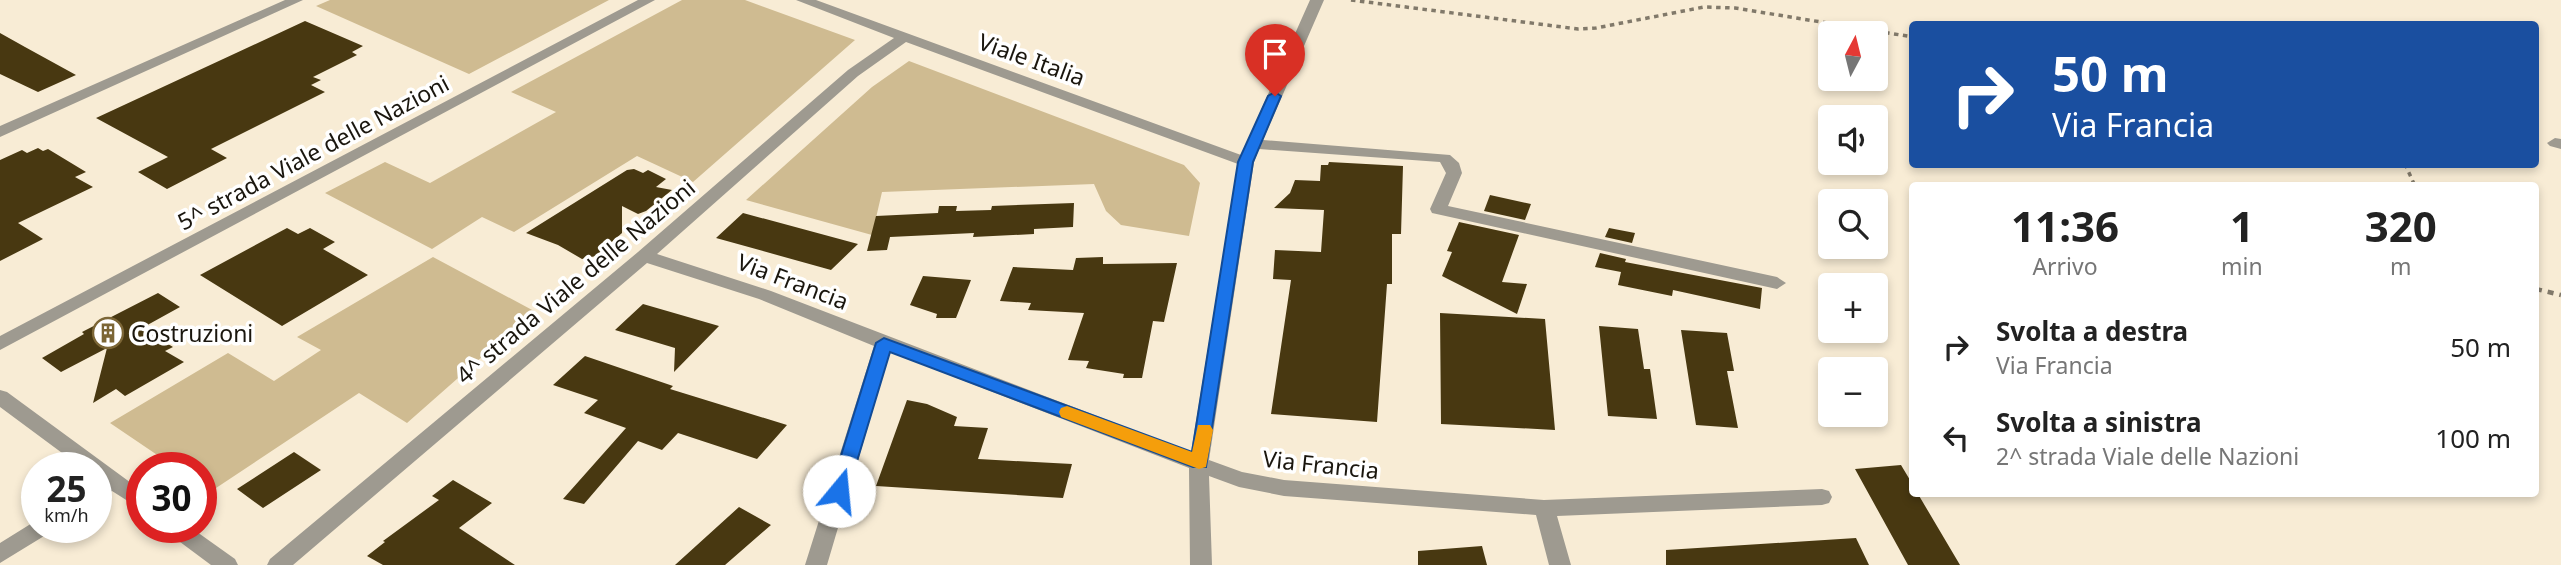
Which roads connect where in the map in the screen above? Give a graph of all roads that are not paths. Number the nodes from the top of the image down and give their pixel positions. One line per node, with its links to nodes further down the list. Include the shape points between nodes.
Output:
1 (296, 0): 6 (street)
2 (648, 0): 12 (street, 5^ strada Viale delle Nazioni)
3 (803, 0): 5 (street, Viale Italia)
4 (1317, 0): 7 (street)
5 (904, 37): 8 (street, Viale Italia); 9 (street, 4^ strada Viale delle Nazioni, via 853,73)
6 (0, 132)
7 (1254, 144): 8 (street); 10 (street, via 1444,158 1454,173 1438,209)
8 (1246, 162): 15 (street)
9 (644, 256): 11 (street, Via Francia, via 765,295); 22 (street, 4^ strada Viale delle Nazioni)
10 (1777, 283)
11 (884, 343): 15 (street, Via Francia); 23 (street)
12 (0, 344)
13 (0, 397): 14 (street)
14 (69, 452)
15 (1199, 462): 17 (street, Via Francia, via 1239,479 1284,488); 24 (street)
16 (1822, 497): 17 (street, Via Francia)
17 (1544, 508): 25 (street)
18 (21, 540): 20 (street)
19 (197, 543): 21 (street)
20 (0, 554)
21 (227, 565)
22 (278, 565)
23 (816, 565)
24 (1201, 565)
25 (1560, 565)

